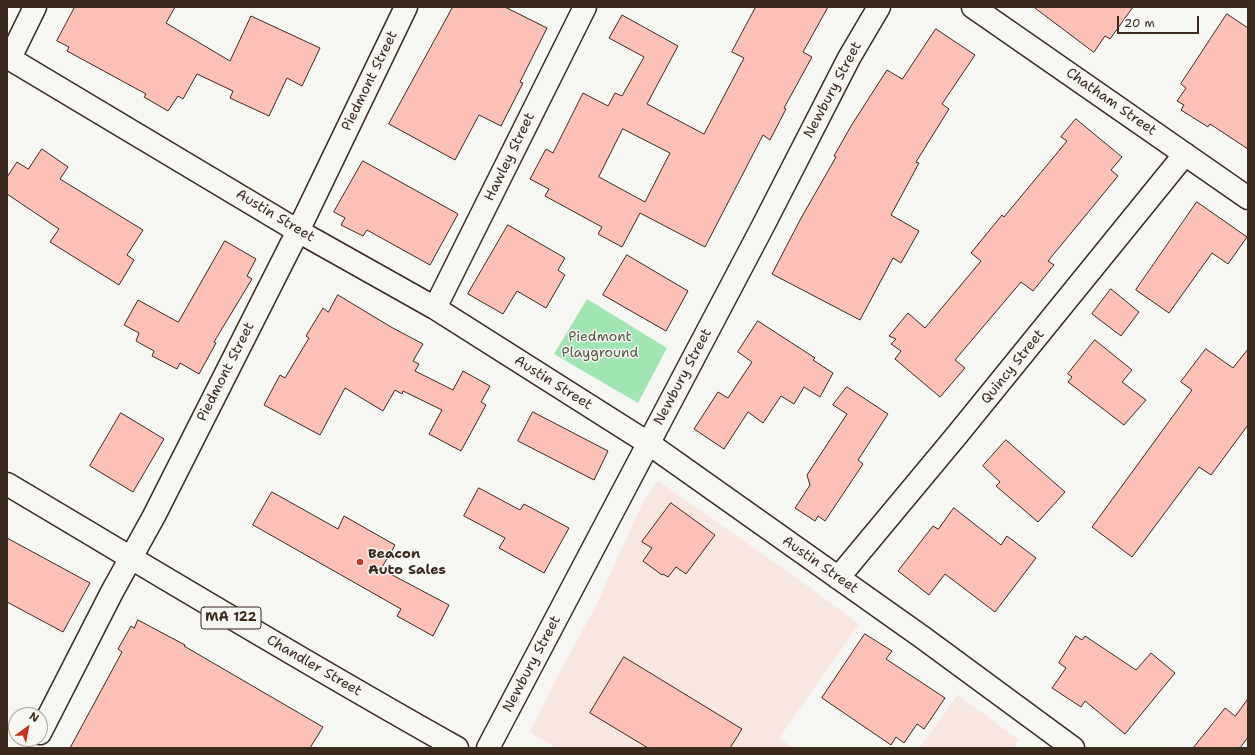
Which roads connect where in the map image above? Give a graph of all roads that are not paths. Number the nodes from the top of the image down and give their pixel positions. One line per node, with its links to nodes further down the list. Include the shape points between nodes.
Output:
1 (35, 7): 6 (street)
2 (406, 7): 9 (street, Piedmont Street)
3 (585, 7): 10 (street, Hawley Street)
4 (879, 7): 11 (street, Newbury Street, via 849,58)
5 (973, 7): 7 (street, Chatham Street)
6 (8, 58): 9 (street, Austin Street)
7 (1185, 154): 8 (street, Chatham Street); 14 (street, Quincy Street)
8 (1248, 198)
9 (298, 231): 10 (street, Austin Street); 13 (street, Piedmont Street)
10 (435, 308): 11 (street, Austin Street)
11 (648, 443): 14 (street, Austin Street); 17 (street, Newbury Street)
12 (7, 484): 13 (street, Chandler Street / MA 122)
13 (131, 558): 15 (street, Piedmont Street); 16 (street, Chandler Street / MA 122)
14 (838, 578): 18 (street, Austin Street)
15 (48, 717)
16 (457, 748)
17 (488, 748)
18 (1073, 748)

